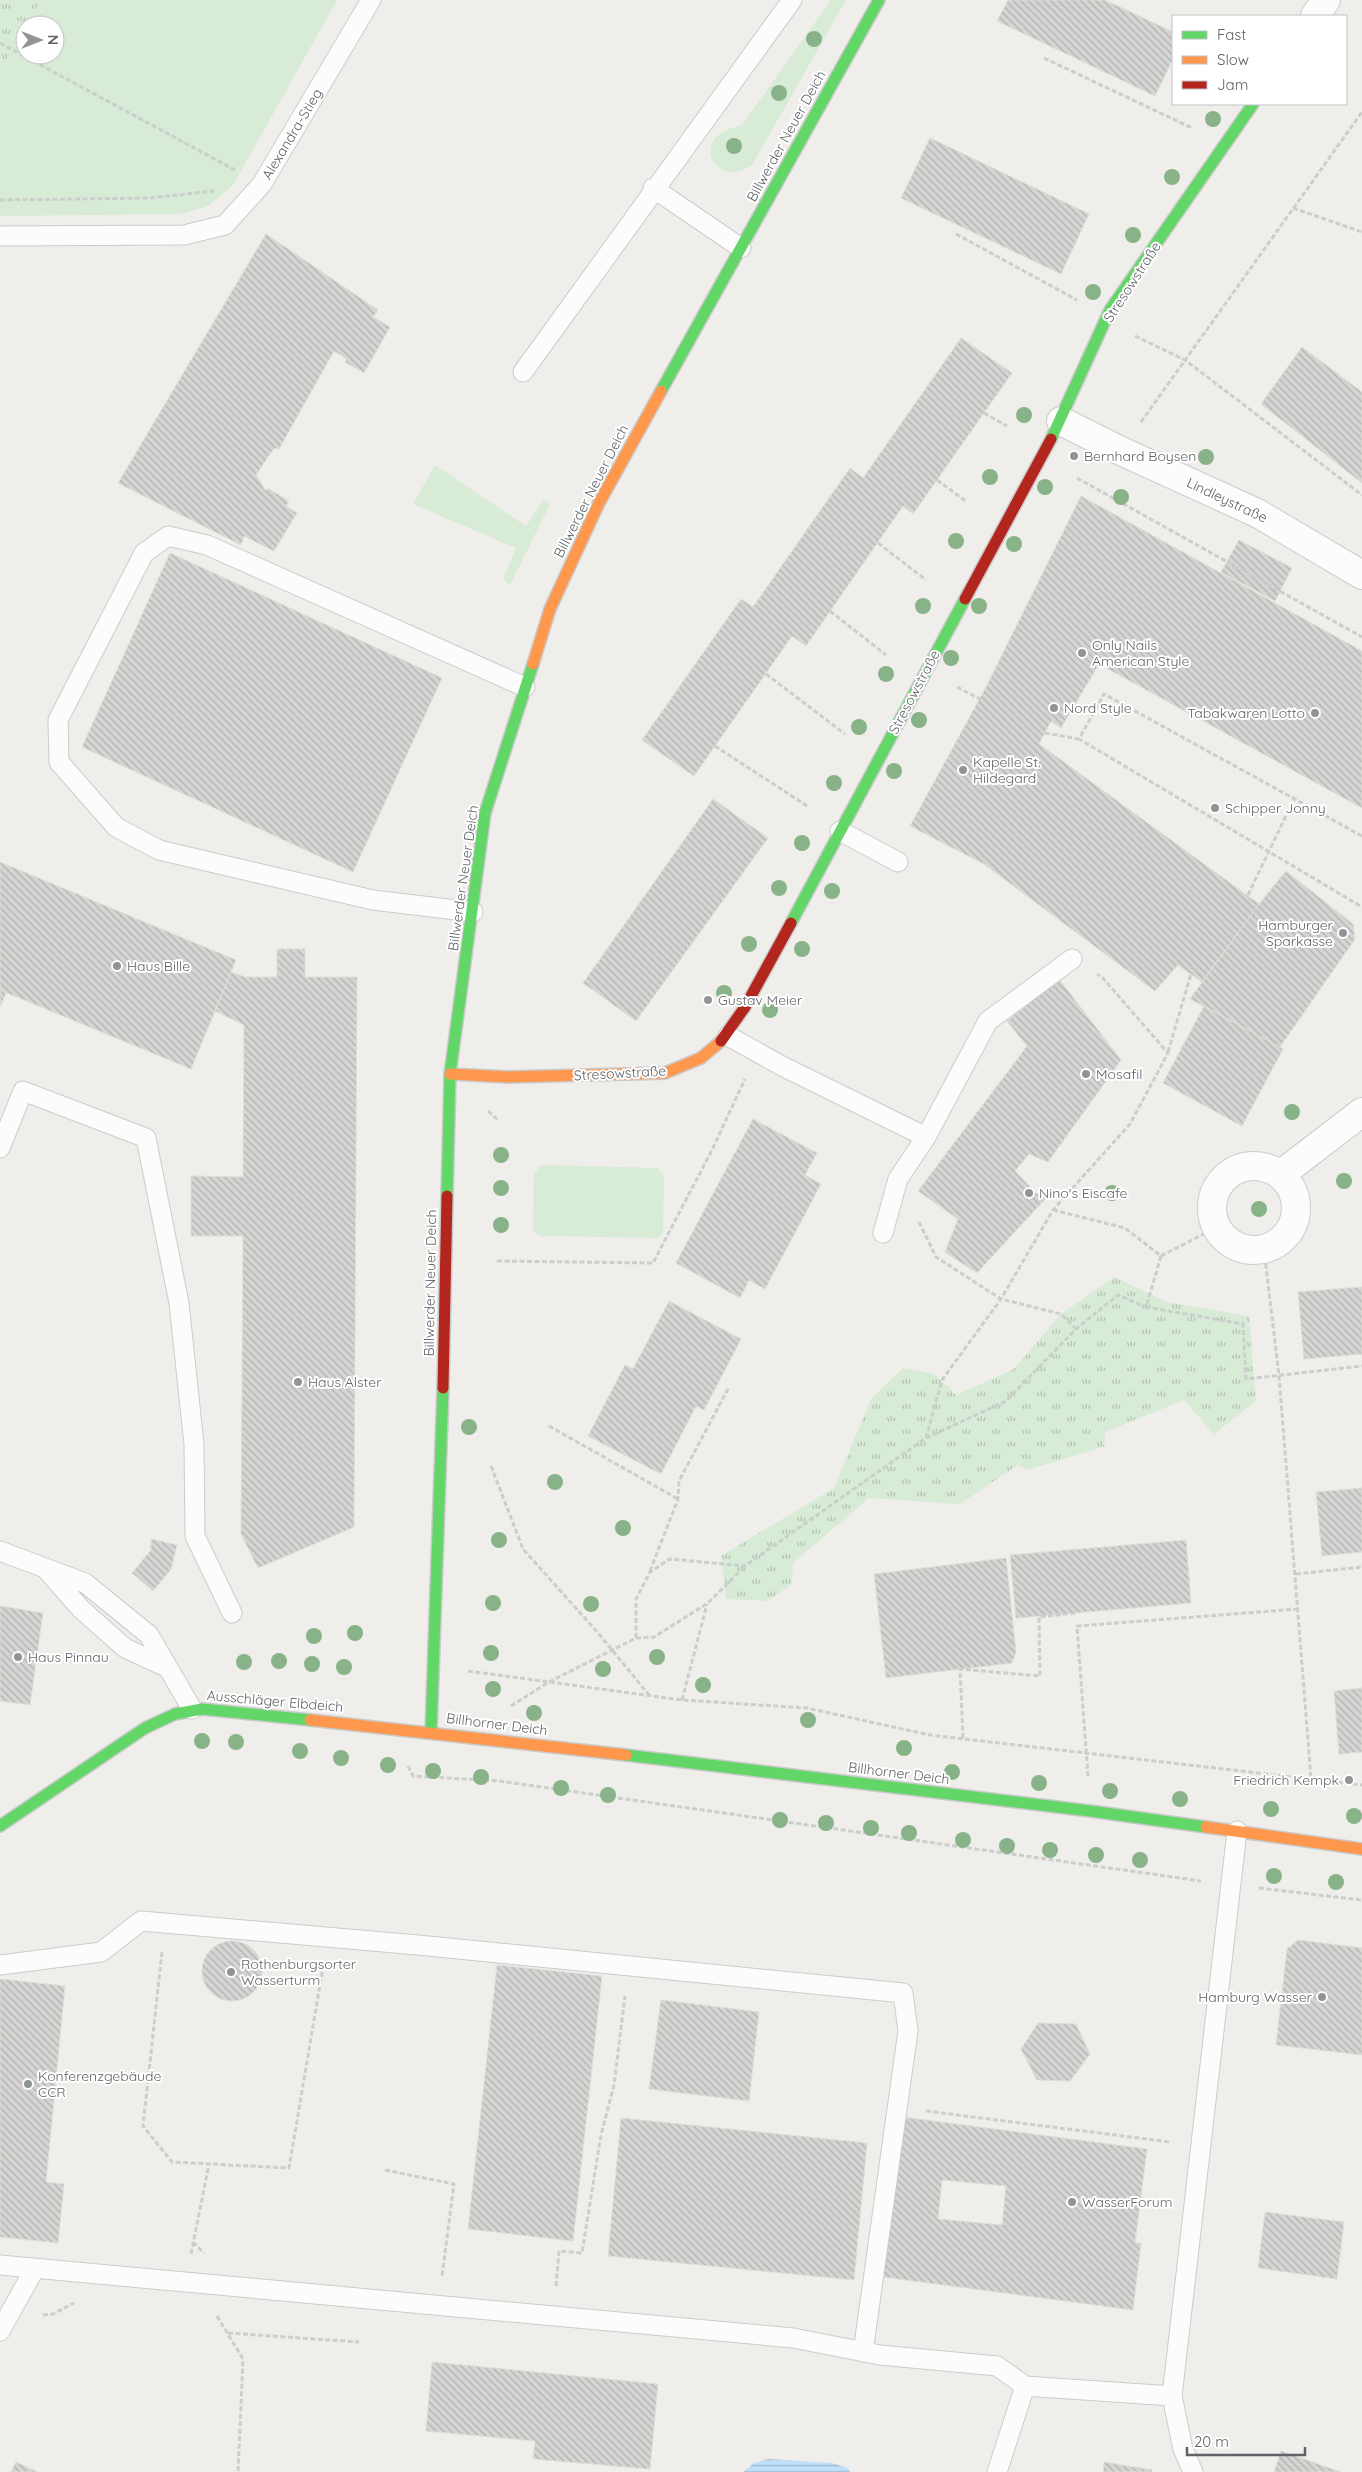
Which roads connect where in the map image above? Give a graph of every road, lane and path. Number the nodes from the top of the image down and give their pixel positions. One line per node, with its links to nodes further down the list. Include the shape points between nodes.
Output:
1 (371, 0): 11 (lane, Alexandra-Stieg)
2 (792, 0): 12 (lane)
3 (879, 0): 18 (street, Billwerder Neuer Deich)
4 (1326, 0): 5 (street)
5 (1316, 15)
6 (0, 43): 11 (path)
7 (1044, 58): 10 (path)
8 (1252, 105): 19 (street, Stresowstraße)
9 (1362, 112): 14 (path)
10 (1192, 128)
11 (262, 184): 13 (path, via 183,196); 17 (lane, Alexandra-Stieg, via 225,225 184,235)
12 (653, 188): 18 (lane); 21 (lane)
13 (0, 200)
14 (1293, 208): 15 (path); 20 (path)
15 (1362, 232)
16 (956, 234): 19 (path, via 1074,298)
17 (0, 236)
18 (741, 248): 37 (street, Billwerder Neuer Deich, via 598,503 550,609)
19 (1105, 321): 20 (path); 23 (street, Stresowstraße)
20 (1185, 360): 25 (path); 28 (path)
21 (523, 372)
22 (984, 413): 24 (path)
23 (1061, 420): 25 (street, Lindleystraße); 44 (street, Stresowstraße)
24 (1006, 426)
25 (1121, 451): 31 (street, Lindleystraße, via 1257,513)
26 (1077, 478): 34 (path)
27 (937, 480): 29 (path)
28 (1362, 495)
29 (967, 502)
30 (878, 543): 32 (path)
31 (1362, 575)
32 (926, 580)
33 (830, 612): 35 (path)
34 (1362, 637)
35 (886, 655)
36 (766, 674): 39 (path)
37 (525, 687): 50 (street, Billwerder Neuer Deich, via 485,813); 50 (lane, via 207,545 168,536 144,553 58,720 59,762 116,827 159,850 373,900)
38 (1045, 733): 40 (path)
39 (845, 734)
40 (1079, 739): 42 (path, via 1104,694); 46 (path)
41 (715, 746): 43 (path)
42 (1294, 799): 45 (path); 46 (path)
43 (807, 806)
44 (840, 831): 47 (lane); 53 (street, Stresowstraße)
45 (1362, 836)
46 (1270, 853): 48 (path); 49 (path)
47 (898, 862)
48 (1248, 895)
49 (1362, 907)
50 (472, 912): 56 (street, Billwerder Neuer Deich)
51 (1072, 959): 55 (path, via 1102,977); 58 (lane, via 988,1021)
52 (1191, 974): 55 (path)
53 (728, 1036): 54 (lane); 56 (street, Stresowstraße, via 706,1056 665,1073 508,1077)
54 (755, 1051): 58 (lane); 67 (path, via 712,1150 653,1263)
55 (1168, 1053): 62 (path, via 1130,1124)
56 (450, 1074): 89 (street, Billwerder Neuer Deich)
57 (1362, 1112): 60 (street)
58 (926, 1137): 61 (lane)
59 (0, 1148): 85 (lane, via 23,1091 146,1138 179,1303 194,1444 195,1536)
60 (1280, 1175): 63 (street, via 1268,1168 1253,1166 1240,1168 1227,1176 1218,1186 1213,1200 1212,1214); 65 (street, via 1290,1186 1296,1201 1296,1217 1290,1231 1279,1242)
61 (898, 1178): 64 (lane); 68 (path, via 936,1257)
62 (1053, 1210): 66 (path, via 1125,1228); 68 (path)
63 (1217, 1227): 65 (street, via 1237,1247); 66 (path)
64 (882, 1233)
65 (1264, 1249): 72 (path)
66 (1161, 1256): 69 (path)
67 (497, 1261)
68 (1001, 1299): 70 (path, via 1061,1314); 75 (path, via 942,1380)
69 (1146, 1306): 70 (path, via 1118,1295); 72 (path, via 1243,1324 1246,1379)
70 (1076, 1329): 75 (path, via 1006,1401)
71 (1362, 1366): 72 (path)
72 (1279, 1376): 82 (path)
73 (729, 1387): 77 (path, via 680,1481)
74 (549, 1426): 77 (path)
75 (926, 1438): 79 (path)
76 (491, 1466): 88 (path, via 524,1549)
77 (678, 1499): 81 (path)
78 (0, 1551): 93 (lane, via 45,1567 81,1609 125,1648 168,1668)
79 (745, 1566): 81 (path, via 670,1559); 83 (path)
80 (1362, 1567): 82 (path)
81 (650, 1572): 87 (path, via 636,1599)
82 (1296, 1574): 84 (path)
83 (708, 1603): 87 (path, via 654,1637); 92 (path)
84 (1298, 1609): 97 (path, via 1077,1626); 98 (path)
85 (232, 1613)
86 (1075, 1613): 96 (path, via 1039,1616 1040,1676 960,1669)
87 (636, 1638): 88 (path)
88 (612, 1650): 90 (path); 91 (path)
89 (433, 1666): 90 (path); 95 (street, Billwerder Neuer Deich)
90 (549, 1682): 91 (path)
91 (650, 1696): 92 (path)
92 (682, 1700): 96 (path, via 807,1708 930,1735)
93 (192, 1710): 94 (street, Ausschläger Elbdeich); 101 (street, Ausschläger Elbdeich, via 145,1728)
94 (390, 1727): 95 (street, Ausschläger Elbdeich); 104 (path, via 413,1776 499,1781)
95 (431, 1732): 100 (street, Billhorner Deich)
96 (964, 1738): 97 (path)
97 (1087, 1752): 98 (path); 100 (path)
98 (1311, 1778): 99 (path)
99 (1362, 1785)
100 (1090, 1811): 102 (street, Billhorner Deich)
101 (4, 1819)
102 (1237, 1831): 103 (street, Billhorner Deich); 104 (lane)
103 (1362, 1849)
104 (1231, 1885): 105 (path); 111 (lane)
105 (1362, 1900)
106 (165, 1923): 107 (lane); 108 (lane, via 141,1921 101,1952); 112 (path, via 143,2126 172,2162)
107 (328, 1937): 110 (lane, via 903,1993 908,2031); 112 (path, via 289,2168)
108 (0, 1964)
109 (622, 2028): 120 (path, via 582,2253 559,2251)
110 (898, 2107): 111 (path); 124 (lane)
111 (1200, 2146): 126 (lane)
112 (210, 2164): 115 (path)
113 (385, 2170): 114 (path, via 454,2184)
114 (444, 2251)
115 (190, 2258)
116 (0, 2265): 117 (lane)
117 (34, 2270): 120 (lane); 121 (lane)
118 (82, 2300): 121 (path, via 53,2314)
119 (214, 2311): 122 (path)
120 (553, 2316): 124 (lane, via 793,2338)
121 (4, 2324)
122 (228, 2333): 123 (path); 127 (path, via 243,2359)
123 (359, 2342)
124 (863, 2352): 125 (lane, via 997,2366)
125 (1026, 2386): 126 (lane); 128 (lane)
126 (1172, 2396): 129 (lane, via 1183,2449)
127 (238, 2472)
128 (997, 2472)
129 (1194, 2472)

